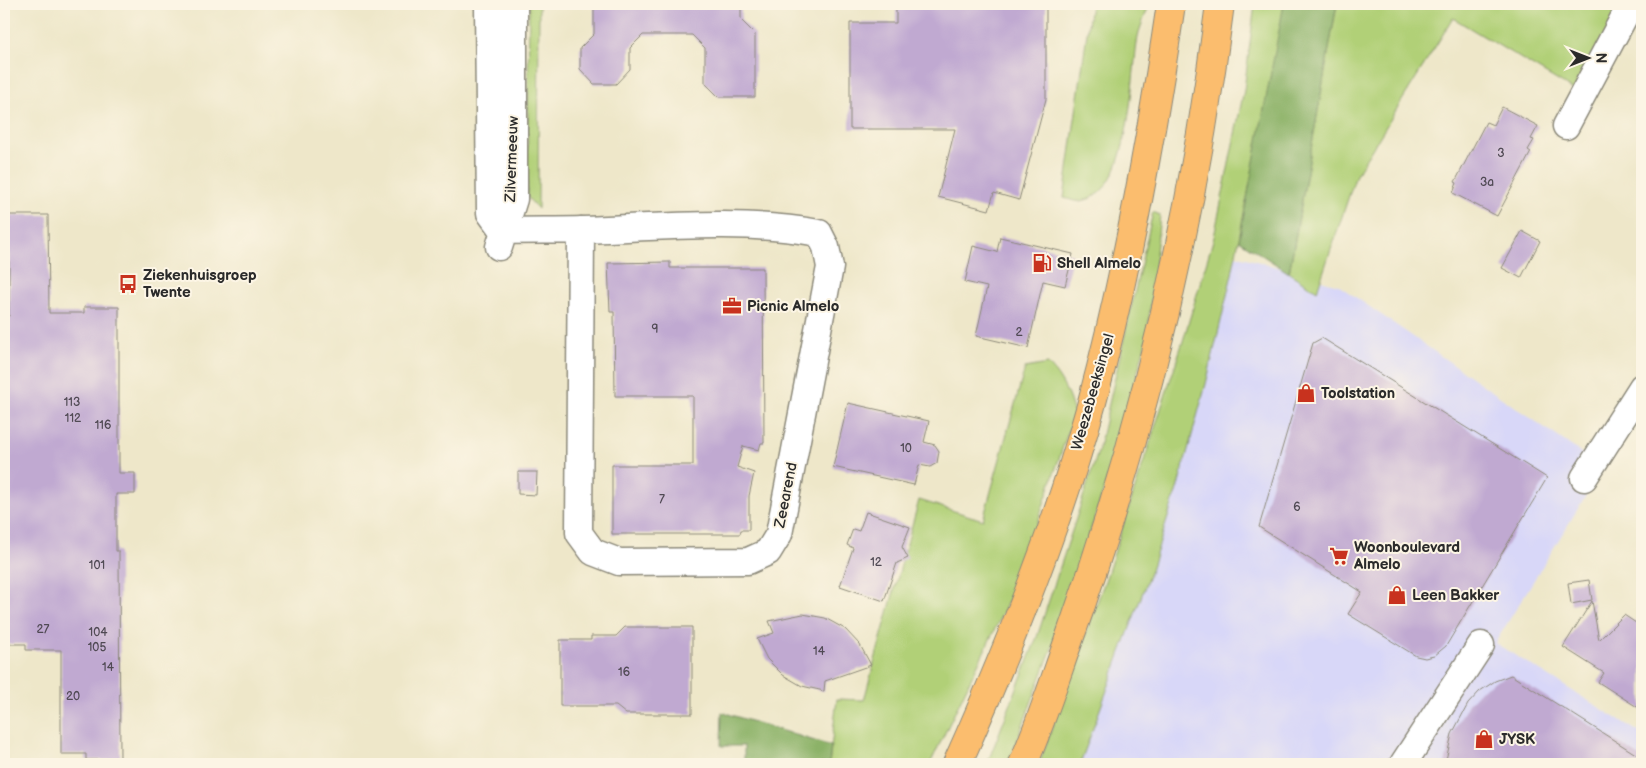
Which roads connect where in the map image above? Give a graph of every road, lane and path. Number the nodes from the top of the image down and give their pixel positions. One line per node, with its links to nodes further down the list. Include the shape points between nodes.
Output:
1 (488, 4): 8 (street, Zilvermeeuw, via 490,213)
2 (514, 4): 8 (street, Zilvermeeuw, via 514,199)
3 (1171, 4): 12 (main road, Weezebeeksingel, via 1136,222 1090,407 1047,542)
4 (1632, 4): 6 (street)
5 (1221, 6): 13 (main road, via 1197,156 1165,313 1137,426 1088,583)
6 (1566, 126)
7 (581, 230): 7 (street, Zeearend, via 669,225 778,226 819,233 830,267 779,534 768,552 748,562 619,562 593,552 579,533); 8 (street, Zeearend)
8 (501, 239)
9 (1642, 387): 10 (street)
10 (1584, 478)
11 (1481, 646): 14 (street)
12 (957, 764)
13 (1023, 764)
14 (1403, 764)

